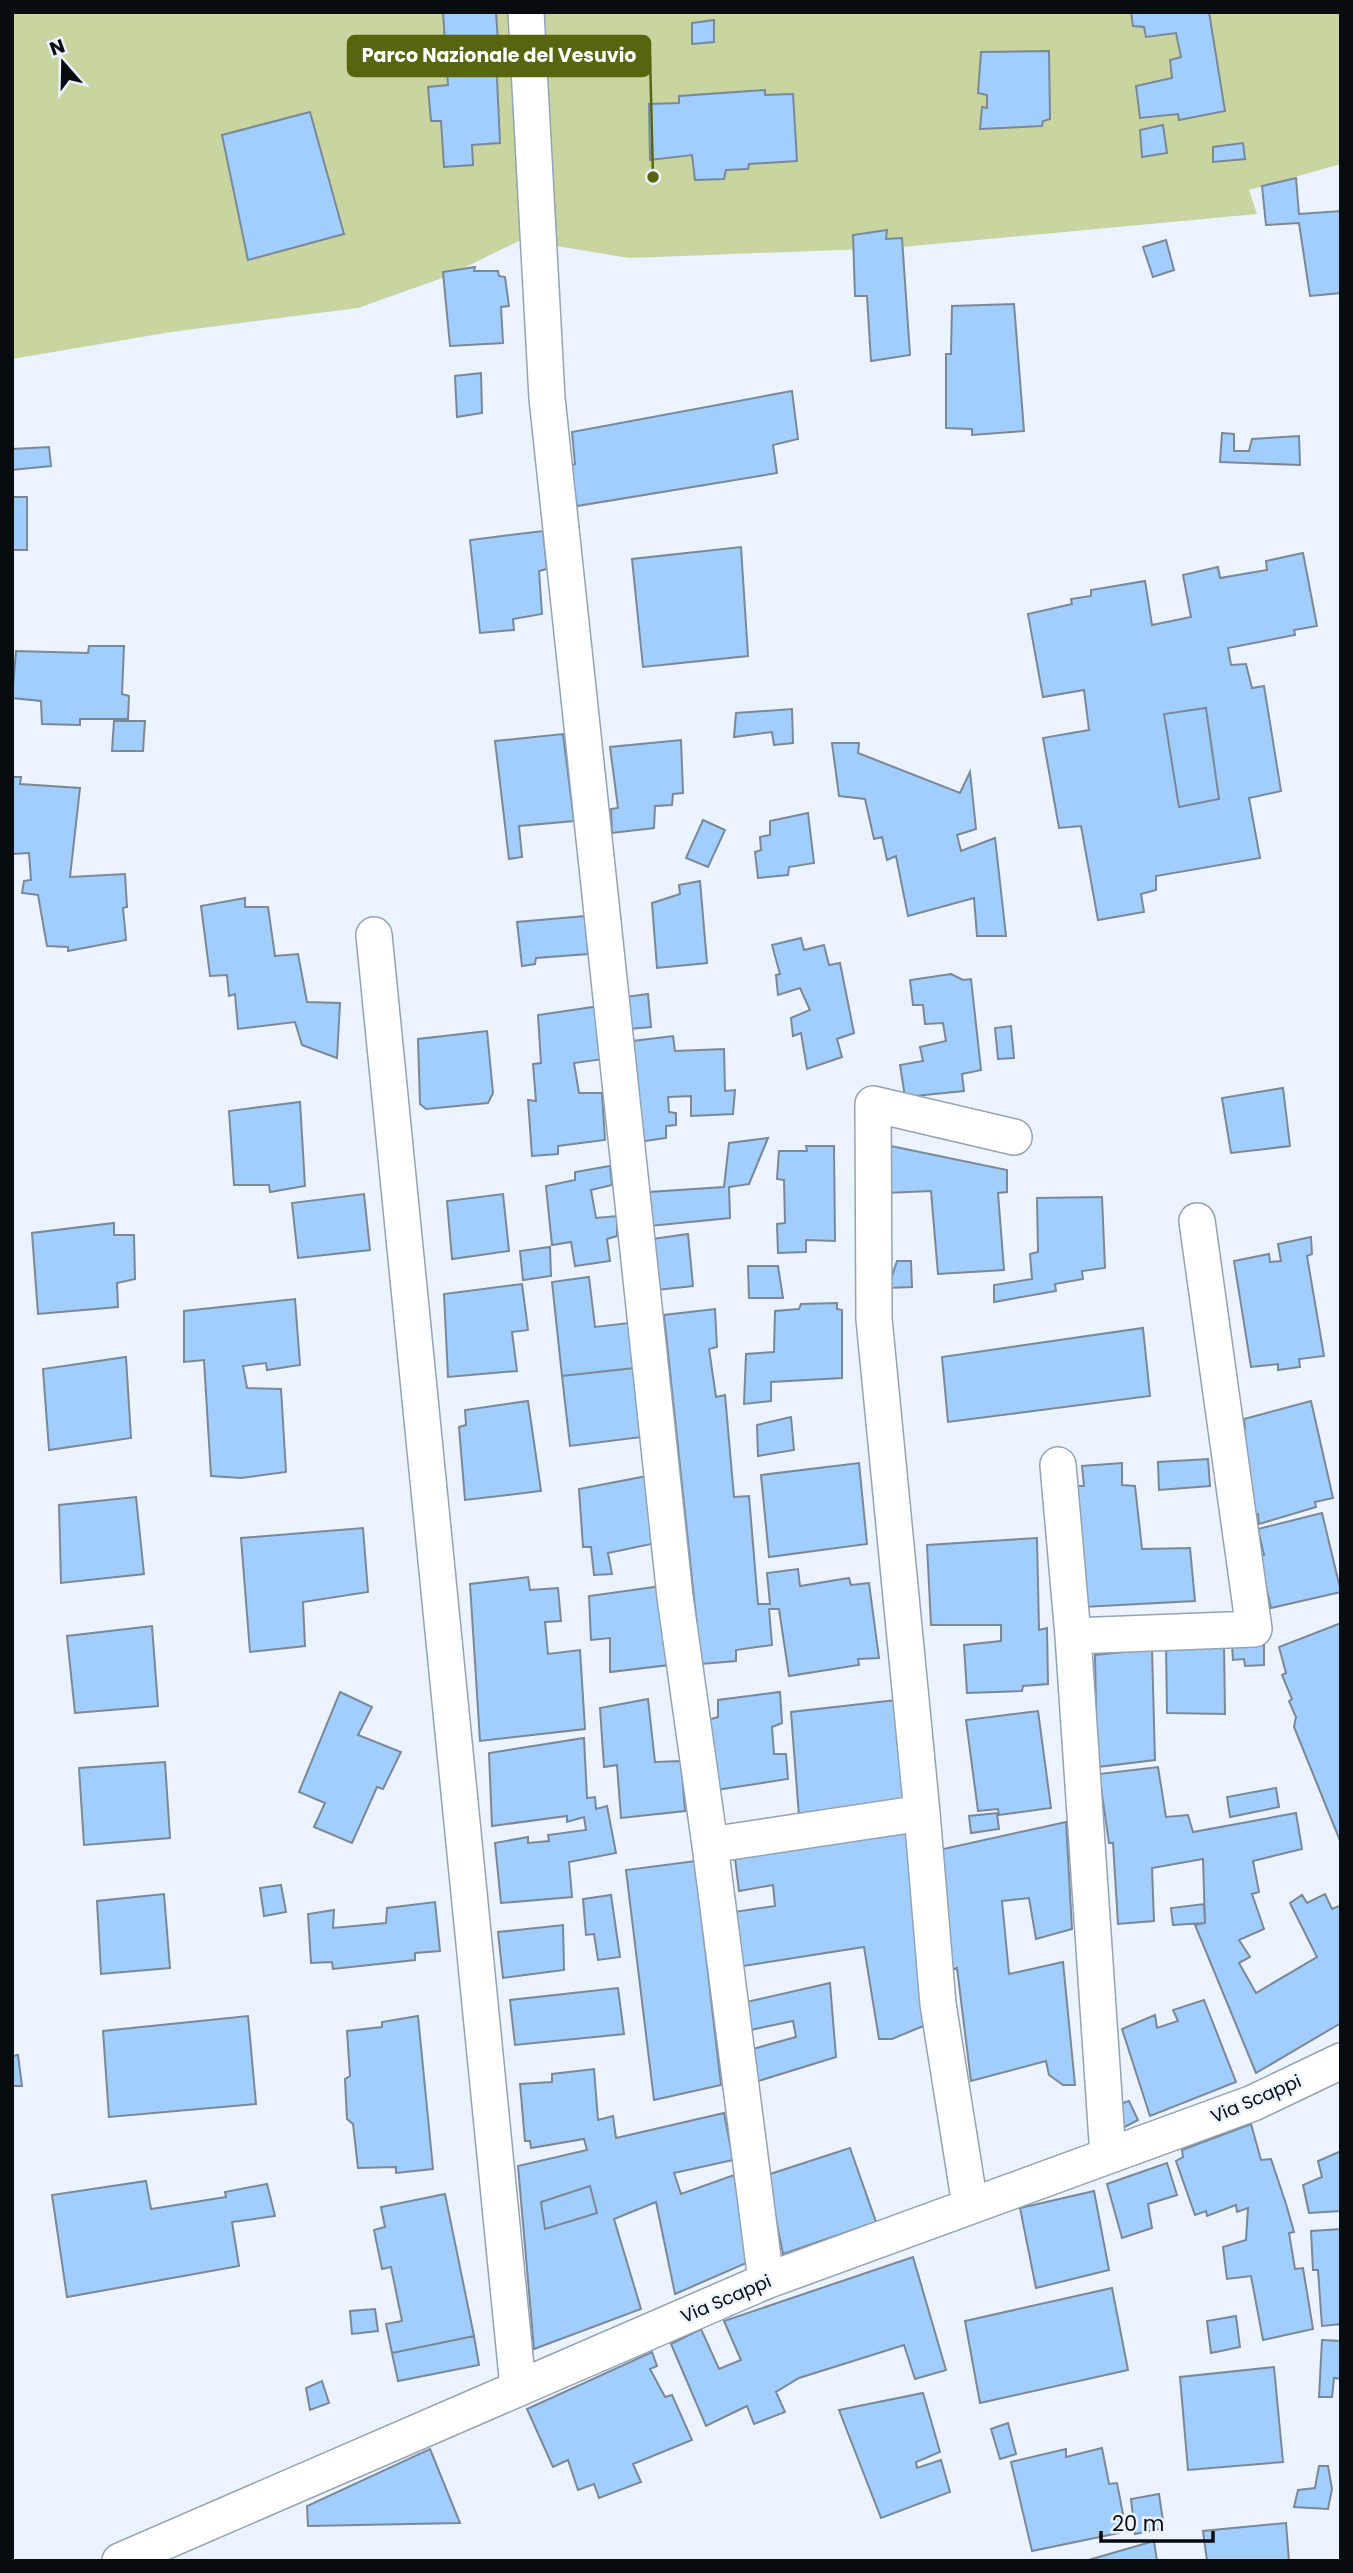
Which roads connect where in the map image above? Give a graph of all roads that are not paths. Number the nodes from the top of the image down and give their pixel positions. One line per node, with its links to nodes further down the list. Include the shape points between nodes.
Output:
1 (526, 12): 8 (street, via 547,398 675,1597)
2 (374, 935): 13 (street)
3 (1014, 1137): 7 (street, via 873,1104 874,1319)
4 (1197, 1221): 6 (street, via 1254,1629)
5 (1058, 1465): 6 (street)
6 (1073, 1636): 10 (street)
7 (922, 1813): 8 (street); 11 (street, via 938,2004)
8 (710, 1845): 12 (street)
9 (1341, 2061): 10 (street, Via Scappi, via 1252,2103)
10 (1108, 2156): 11 (street, Via Scappi)
11 (970, 2205): 12 (street, Via Scappi)
12 (766, 2281): 13 (street, Via Scappi)
13 (518, 2388): 14 (street, Via Scappi)
14 (120, 2561)

